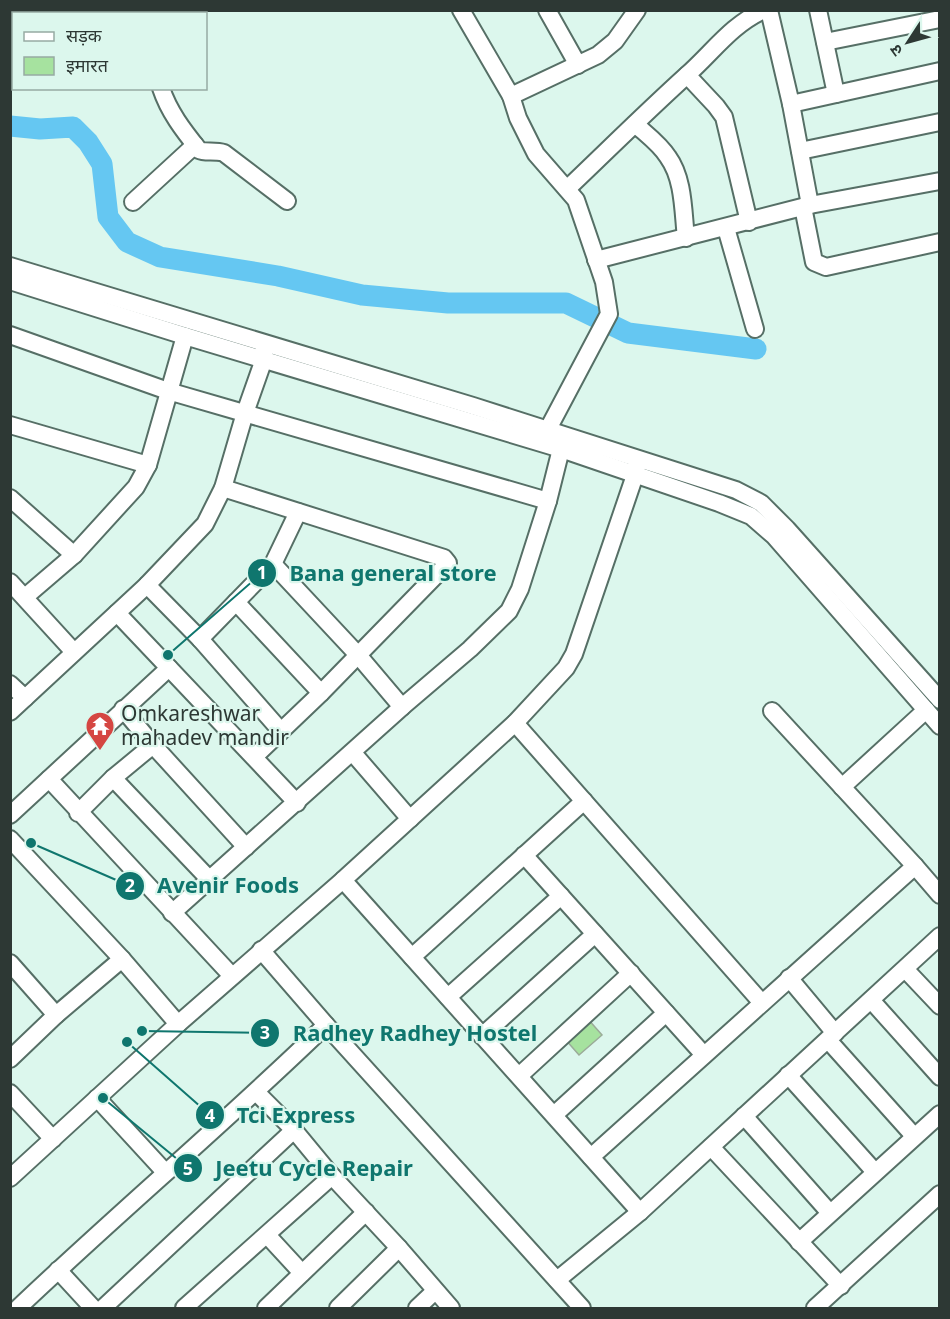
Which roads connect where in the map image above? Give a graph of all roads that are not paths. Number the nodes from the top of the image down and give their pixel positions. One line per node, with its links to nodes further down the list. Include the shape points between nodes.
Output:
1 (461, 10): 14 (street)
2 (548, 10): 9 (street)
3 (764, 10): 11 (street, via 734,28)
4 (769, 10): 15 (street)
5 (818, 10): 8 (street)
6 (630, 14): 9 (street, via 615,40 598,55)
7 (939, 19): 8 (street)
8 (825, 42): 13 (street)
9 (578, 64): 14 (street)
10 (939, 71): 13 (street)
11 (687, 75): 17 (street); 25 (street, via 724,117)
12 (161, 90): 18 (street, via 178,123)
13 (836, 94): 15 (street)
14 (511, 96): 21 (street, via 536,154)
15 (791, 104): 19 (street)
16 (939, 122): 19 (street)
17 (635, 124): 21 (street); 27 (street, via 668,156 673,166)
18 (195, 144): 22 (street, via 202,151 224,153); 23 (street)
19 (800, 151): 24 (street)
20 (939, 181): 24 (street)
21 (567, 189): 29 (street, via 576,200)
22 (287, 201)
23 (133, 202)
24 (807, 206): 25 (street); 28 (street, via 814,262 826,267)
25 (749, 222): 26 (street)
26 (726, 228): 27 (street); 32 (street)
27 (686, 238): 29 (street)
28 (939, 242)
29 (596, 260): 39 (street, via 609,314)
30 (10, 266): 35 (street)
31 (10, 281): 34 (street)
32 (755, 329)
33 (10, 334): 36 (street)
34 (185, 336): 35 (street); 36 (street)
35 (264, 351): 37 (street); 39 (street, via 473,406); 40 (street)
36 (168, 391): 37 (street); 41 (street)
37 (245, 413): 43 (street); 45 (street)
38 (10, 425): 41 (street)
39 (547, 431): 42 (street)
40 (561, 449): 42 (street); 45 (street)
41 (148, 465): 47 (street, via 136,487)
42 (636, 467): 60 (street, via 751,516); 66 (street, via 574,654 566,668)
43 (223, 488): 46 (street); 50 (street, via 205,524)
44 (10, 498): 47 (street)
45 (548, 501): 62 (street, via 520,589 509,611 471,650)
46 (298, 512): 48 (street); 56 (street, via 444,558 448,563)
47 (74, 555): 51 (street)
48 (273, 564): 52 (street); 56 (street)
49 (10, 582): 51 (street)
50 (147, 585): 53 (street); 54 (street)
51 (25, 597): 55 (street)
52 (236, 602): 54 (street); 59 (street)
53 (117, 614): 55 (street); 57 (street)
54 (200, 639): 68 (street)
55 (74, 652): 61 (street)
56 (358, 655): 59 (street); 62 (street)
57 (169, 668): 63 (street); 71 (street)
58 (10, 684): 61 (street)
59 (321, 693): 68 (street)
60 (934, 695): 67 (street); 74 (street)
61 (25, 698): 65 (street)
62 (402, 707): 70 (street)
63 (123, 709): 69 (street); 73 (street)
64 (772, 711): 74 (street)
65 (10, 712)
66 (515, 723): 75 (street); 79 (street)
67 (939, 726)
68 (280, 730): 71 (street)
69 (153, 746): 72 (street); 81 (street)
70 (353, 753): 76 (street); 79 (street)
71 (254, 757): 76 (street)
72 (113, 778): 77 (street); 84 (street)
73 (49, 779): 77 (street); 78 (street)
74 (842, 787): 83 (street)
75 (584, 801): 82 (street); 101 (street)
76 (297, 803): 81 (street)
77 (78, 813): 88 (street)
78 (10, 815)
79 (410, 819): 85 (street)
80 (10, 839): 93 (street)
81 (246, 847): 84 (street)
82 (524, 855): 87 (street); 92 (street)
83 (915, 866): 86 (street); 98 (street)
84 (209, 879): 88 (street)
85 (343, 880): 91 (street); 92 (street)
86 (939, 895)
87 (561, 896): 89 (street); 99 (street)
88 (172, 913): 97 (street)
89 (595, 934): 96 (street); 107 (street)
90 (939, 936): 95 (street)
91 (261, 950): 97 (street); 106 (street)
92 (412, 957): 99 (street)
93 (122, 959): 104 (street); 105 (street)
94 (10, 963): 104 (street)
95 (905, 969): 100 (street); 102 (street)
96 (631, 973): 103 (street); 112 (street)
97 (232, 976): 105 (street)
98 (789, 978): 101 (street); 108 (street)
99 (448, 997): 107 (street)
100 (871, 1000): 108 (street); 113 (street)
101 (762, 1003): 110 (street)
102 (939, 1006)
103 (666, 1012): 110 (street); 118 (street)
104 (56, 1015): 109 (street)
105 (178, 1024): 116 (street)
106 (326, 1025): 114 (street); 138 (street)
107 (482, 1036): 112 (street)
108 (831, 1037): 111 (street); 121 (street)
109 (14, 1050)
110 (704, 1055): 124 (street)
111 (788, 1075): 119 (street); 126 (street)
112 (519, 1076): 118 (street)
113 (939, 1077)
114 (256, 1092): 120 (street); 125 (street)
115 (10, 1093): 122 (street)
116 (97, 1098): 122 (street); 125 (street)
117 (939, 1114): 121 (street)
118 (554, 1115): 124 (street)
119 (744, 1116): 123 (street); 132 (street)
120 (294, 1130): 127 (street); 143 (street)
121 (914, 1136): 126 (street)
122 (53, 1139): 128 (street)
123 (711, 1147): 131 (street); 134 (street)
124 (591, 1157): 131 (street)
125 (165, 1172): 136 (street)
126 (874, 1172): 132 (street)
127 (332, 1176): 130 (street); 133 (street)
128 (10, 1178)
129 (939, 1194): 139 (street)
130 (366, 1212): 135 (street); 137 (street)
131 (640, 1212): 138 (street)
132 (830, 1213): 134 (street)
133 (267, 1235): 137 (street); 144 (street)
134 (799, 1242): 139 (street)
135 (399, 1248): 140 (street); 146 (street)
136 (58, 1270): 141 (street); 142 (street)
137 (302, 1273): 145 (street)
138 (557, 1280): 149 (street)
139 (841, 1286): 150 (street)
140 (435, 1291): 147 (street); 148 (street)
141 (18, 1308)
142 (93, 1308)
143 (103, 1308)
144 (184, 1308)
145 (266, 1308)
146 (338, 1308)
147 (417, 1308)
148 (451, 1308)
149 (582, 1308)
150 (815, 1308)

